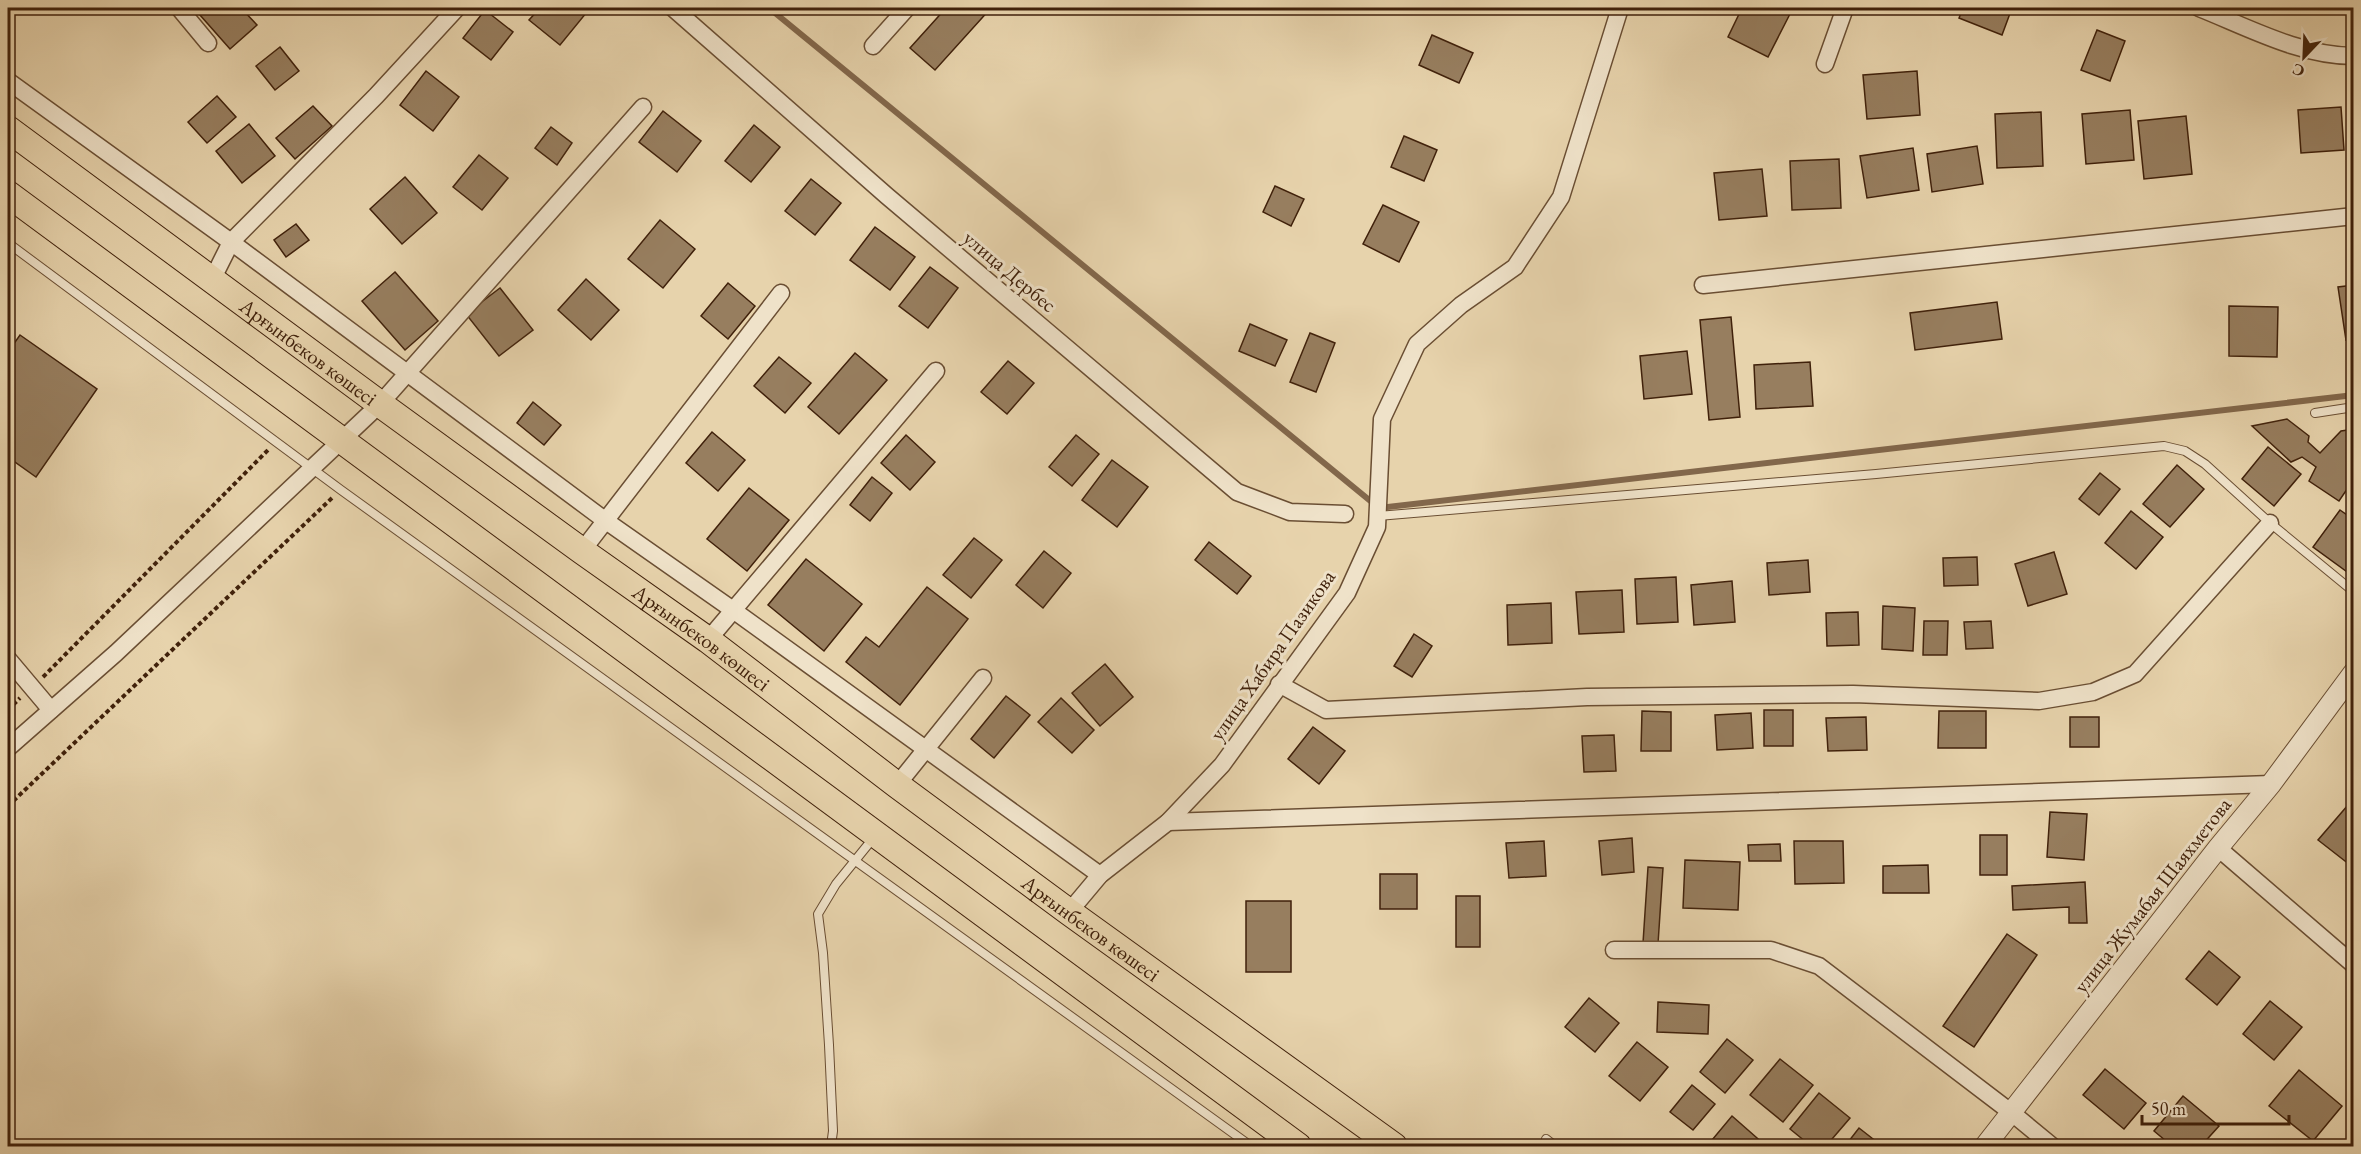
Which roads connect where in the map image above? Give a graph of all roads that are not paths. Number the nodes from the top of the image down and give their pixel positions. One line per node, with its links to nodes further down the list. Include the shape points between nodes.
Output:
1 (179, 8): 8 (street)
2 (457, 8): 17 (street)
3 (673, 8): 29 (street, улица Дербес, via 887,196 1237,492 1290,512)
4 (908, 8): 9 (street)
5 (1620, 8): 30 (street, улица Хабира Пазикова, via 1562,197 1515,267 1461,305 1417,344 1382,420)
6 (1845, 8): 11 (street)
7 (2202, 8): 10 (street, via 2266,37 2339,56)
8 (208, 43)
9 (873, 46)
10 (2354, 56)
11 (1825, 64)
12 (8, 81): 17 (street)
13 (643, 107): 23 (street)
14 (8, 129): 19 (main road, Арғынбеков көшесі)
15 (8, 194): 27 (main road)
16 (2354, 216): 20 (street)
17 (231, 242): 19 (street); 23 (street)
18 (8, 243): 28 (lane)
19 (212, 280): 24 (main road, Арғынбеков көшесі)
20 (1703, 285)
21 (782, 293): 31 (street)
22 (936, 371): 35 (street)
23 (407, 374): 24 (street); 31 (street)
24 (380, 404): 27 (street); 33 (main road, Арғынбеков көшесі)
25 (2354, 407): 26 (lane)
26 (2315, 412)
27 (342, 441): 28 (street); 47 (main road)
28 (313, 469): 41 (street); 49 (lane)
29 (1345, 514)
30 (1378, 516): 32 (lane, via 2164,446 2186,451 2205,464); 40 (street, улица Хабира Пазикова, via 1377,527 1347,594)
31 (606, 521): 33 (street); 35 (street)
32 (2270, 523): 34 (lane); 40 (street, via 2135,674 2093,692 2039,701 1853,694 1587,697 1326,710)
33 (582, 551): 36 (main road, Арғынбеков көшесі)
34 (2354, 592)
35 (733, 610): 36 (street); 43 (street)
36 (708, 640): 45 (main road, Арғынбеков көшесі)
37 (9, 663): 41 (street)
38 (2354, 672): 44 (street, улица Жумабая Шаяхметова)
39 (983, 678): 43 (street)
40 (1279, 684): 46 (street, улица Хабира Пазикова, via 1222,765)
41 (51, 710): 42 (street)
42 (8, 748)
43 (925, 750): 45 (street); 50 (street)
44 (2271, 783): 46 (street); 48 (street, улица Жумабая Шаяхметова)
45 (897, 785): 51 (main road, Арғынбеков көшесі)
46 (1168, 822): 50 (street, улица Хабира Пазикова)
47 (875, 835): 49 (lane); 58 (main road)
48 (2218, 848): 53 (street); 54 (street, улица Жумабая Шаяхметова)
49 (855, 859): 56 (lane, via 818,914 829,1045); 57 (lane, via 1248,1144)
50 (1100, 875): 51 (street, улица Хабира Пазикова)
51 (1069, 912): 59 (main road, Арғынбеков көшесі)
52 (1614, 950): 54 (street, via 1771,950 1819,966)
53 (2354, 965)
54 (2012, 1113): 61 (street, улица Жумабая Шаяхметова); 62 (street)
55 (1546, 1139): 60 (lane)
56 (831, 1146)
57 (1272, 1146)
58 (1298, 1146)
59 (1394, 1146)
60 (1555, 1146)
61 (1985, 1146)
62 (2052, 1146)

